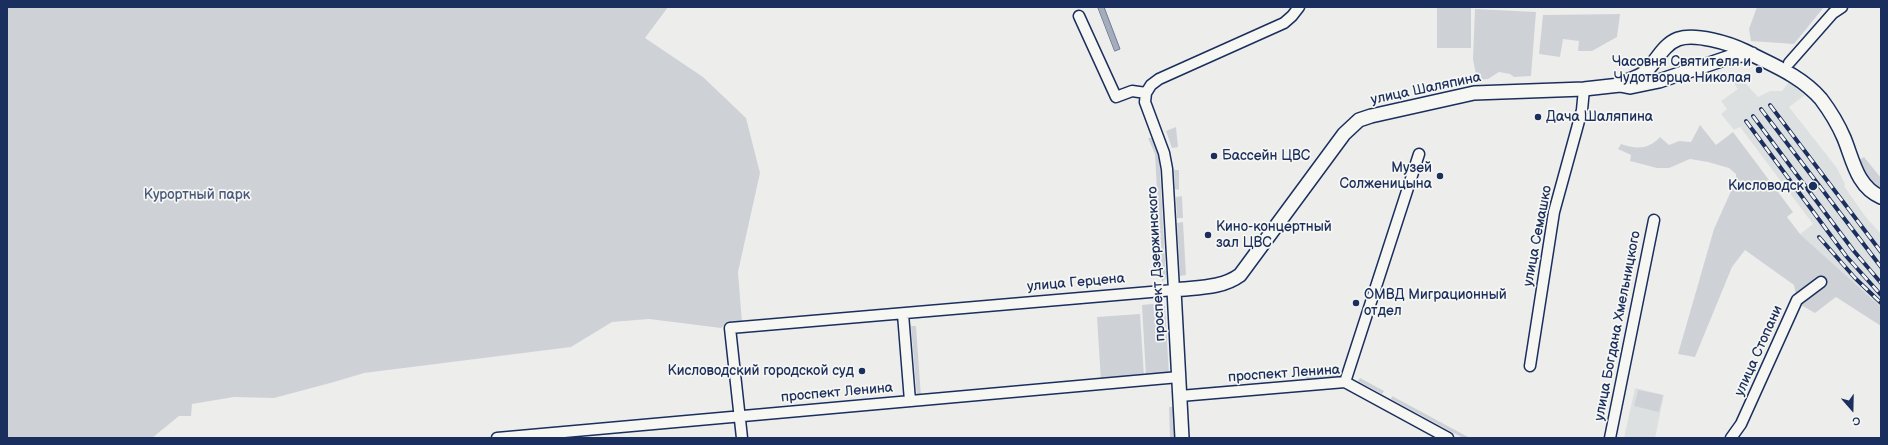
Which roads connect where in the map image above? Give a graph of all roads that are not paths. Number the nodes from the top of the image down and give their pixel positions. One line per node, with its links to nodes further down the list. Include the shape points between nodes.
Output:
1 (1299, 7): 8 (street, via 1284,23 1159,79 1151,84)
2 (1842, 7): 5 (street, via 1833,13)
3 (1079, 16): 8 (street, via 1116,97 1132,91)
4 (1752, 54): 6 (main road, via 1733,56 1659,81 1630,87); 6 (main road, via 1714,41 1680,38 1664,48 1643,74); 11 (main road, via 1787,71 1812,90 1837,123 1862,182)
5 (1789, 63)
6 (1620, 85): 7 (main road, улица Шаляпина)
7 (1584, 89): 9 (main road, улица Шаляпина, via 1474,93 1371,116 1359,120); 16 (street, улица Семашко, via 1582,110 1554,212)
8 (1146, 93): 14 (street, проспект Дзержинского, via 1146,102 1167,169)
9 (1350, 127): 14 (main road, улица Герцена, via 1240,275 1230,282 1218,285)
10 (1419, 154): 18 (street)
11 (1881, 197)
12 (1654, 220): 26 (street, улица Богдана Хмельницкого)
13 (1821, 282): 27 (street, улица Стопани, via 1797,300 1741,424)
14 (1174, 290): 15 (street, улица Герцена); 17 (main road, проспект Дзержинского)
15 (903, 314): 20 (street); 21 (street, улица Герцена, via 730,328)
16 (1530, 366)
17 (1179, 377): 19 (main road, проспект Дзержинского); 20 (street, проспект Ленина)
18 (1345, 382): 19 (street, проспект Ленина); 25 (street, проспект Ленина)
19 (1180, 396): 24 (main road, проспект Дзержинского)
20 (910, 401): 21 (street, проспект Ленина)
21 (739, 416): 22 (street, проспект Ленина); 23 (street)
22 (497, 438)
23 (742, 438)
24 (1182, 438)
25 (1448, 438)
26 (1610, 438)
27 (1731, 438)

